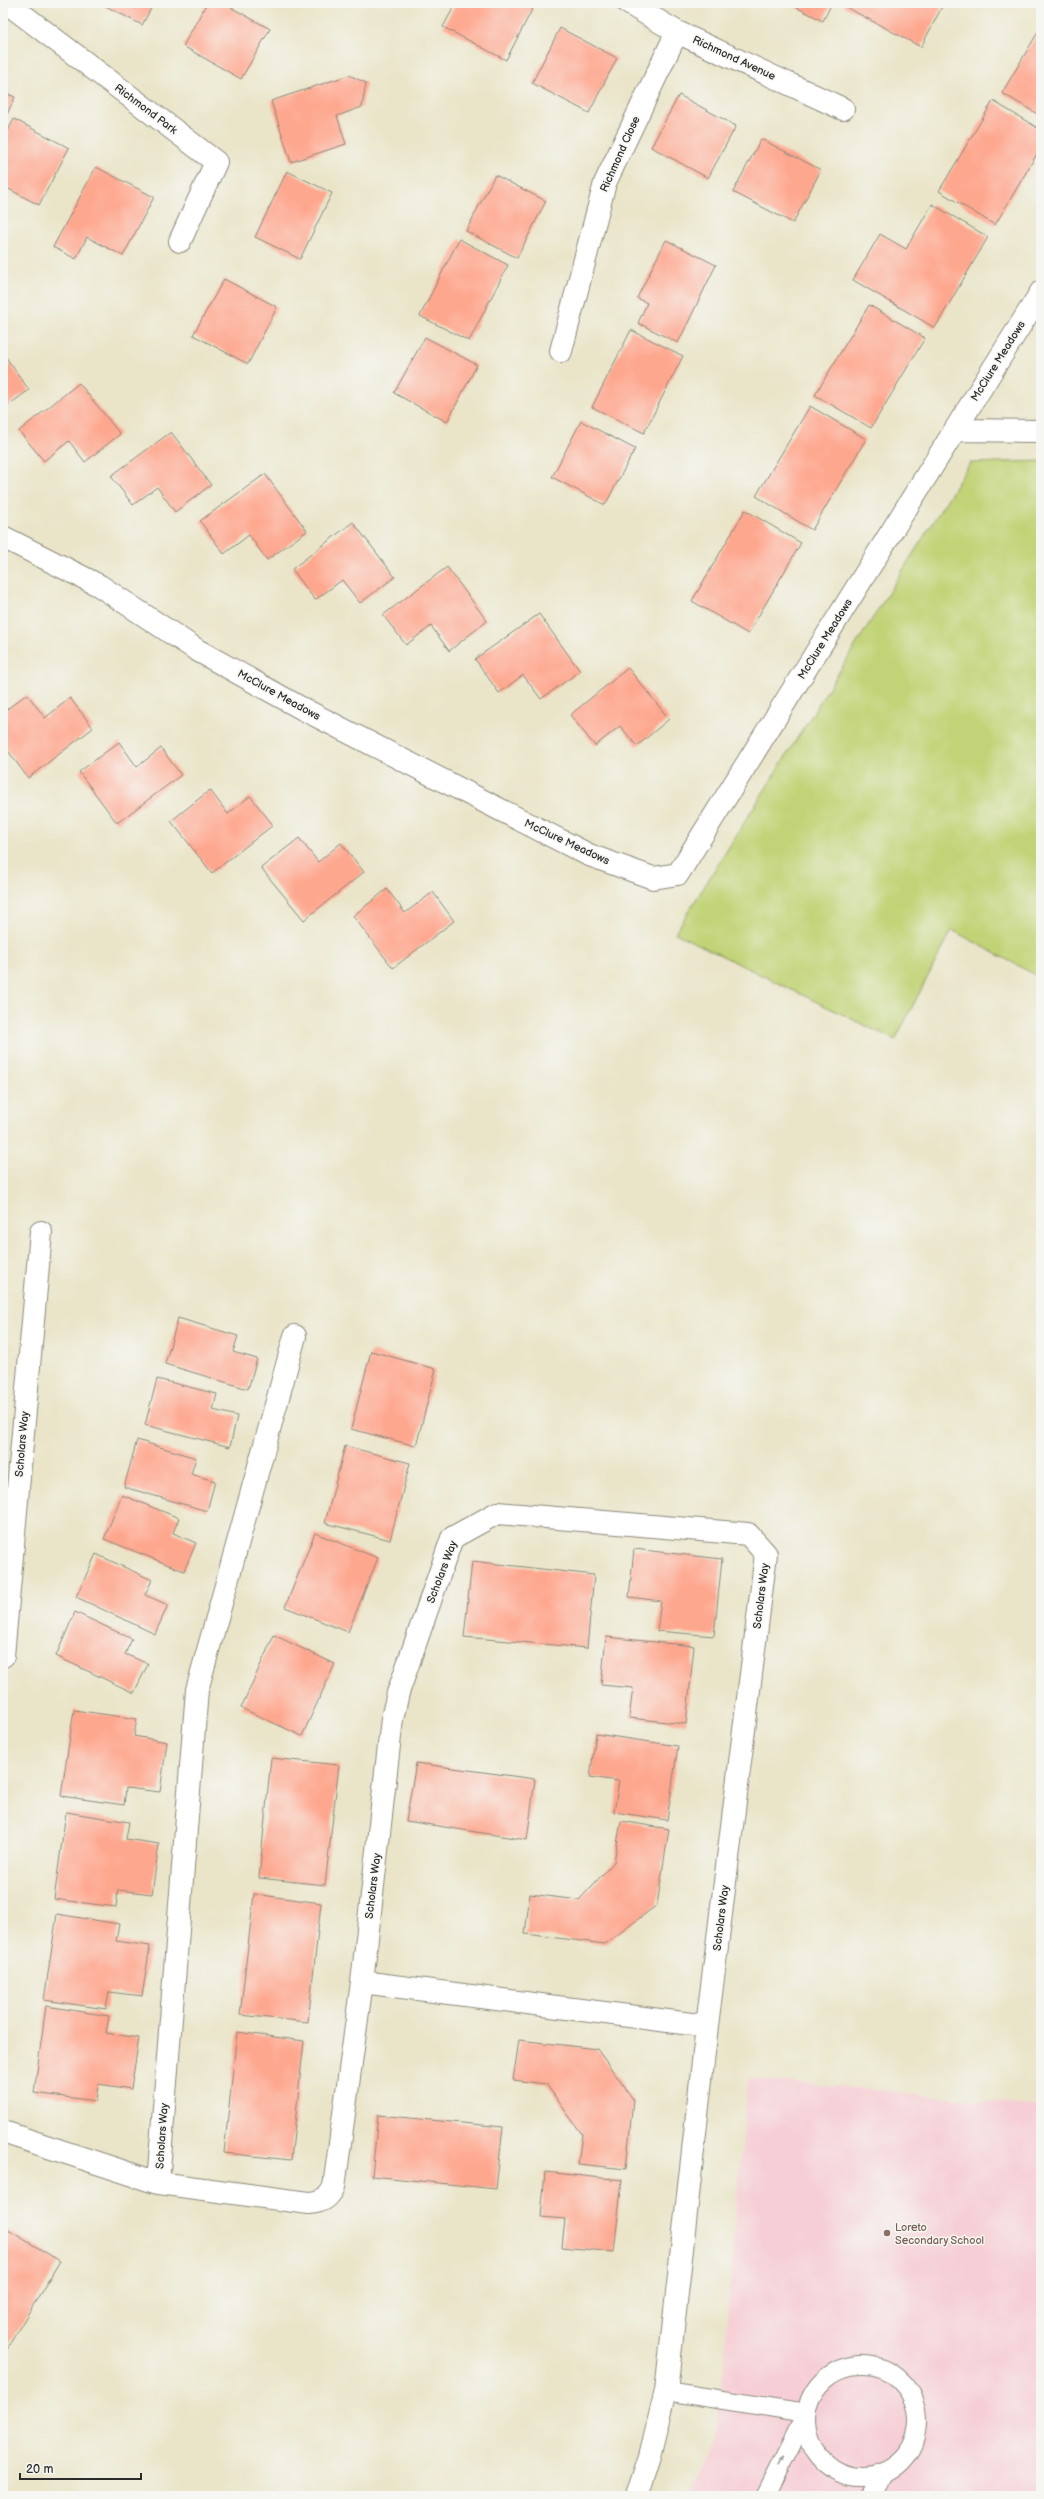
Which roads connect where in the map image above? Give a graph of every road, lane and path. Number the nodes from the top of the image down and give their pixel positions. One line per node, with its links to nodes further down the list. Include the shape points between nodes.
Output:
1 (7, 3): 5 (street, Richmond Park, via 216,162)
2 (628, 3): 3 (street, Richmond Avenue)
3 (677, 32): 4 (street, Richmond Avenue); 7 (street, Richmond Close, via 604,183)
4 (843, 109)
5 (180, 240)
6 (1041, 292): 8 (street, McClure Meadows)
7 (561, 351)
8 (955, 430): 9 (street); 10 (street, McClure Meadows, via 678,874 653,878 589,855 301,708 197,650 100,586)
9 (1041, 431)
10 (3, 537)
11 (41, 1232): 13 (street, Scholars Way)
12 (295, 1336): 17 (street, Scholars Way, via 197,1690)
13 (3, 1656)
14 (362, 1982): 15 (street); 15 (street, Scholars Way, via 392,1719 398,1693 452,1538 497,1513 748,1534 766,1554); 17 (street, Scholars Way, via 334,2187 330,2196 321,2202 309,2203)
15 (707, 2026): 18 (street, Scholars Way)
16 (3, 2132): 17 (street, Scholars Way)
17 (158, 2183)
18 (666, 2391): 19 (lane); 21 (street, Scholars Way)
19 (807, 2413): 20 (lane, via 807,2430 812,2446 822,2460 835,2470 851,2476 868,2477); 20 (lane, via 811,2398 831,2374 845,2368 873,2366 884,2369 906,2386 914,2401 918,2418 916,2435 910,2450 899,2463); 22 (lane, one-way to 19)
20 (885, 2472): 23 (lane); 24 (lane)
21 (637, 2496)
22 (765, 2496)
23 (871, 2496)
24 (888, 2496)

